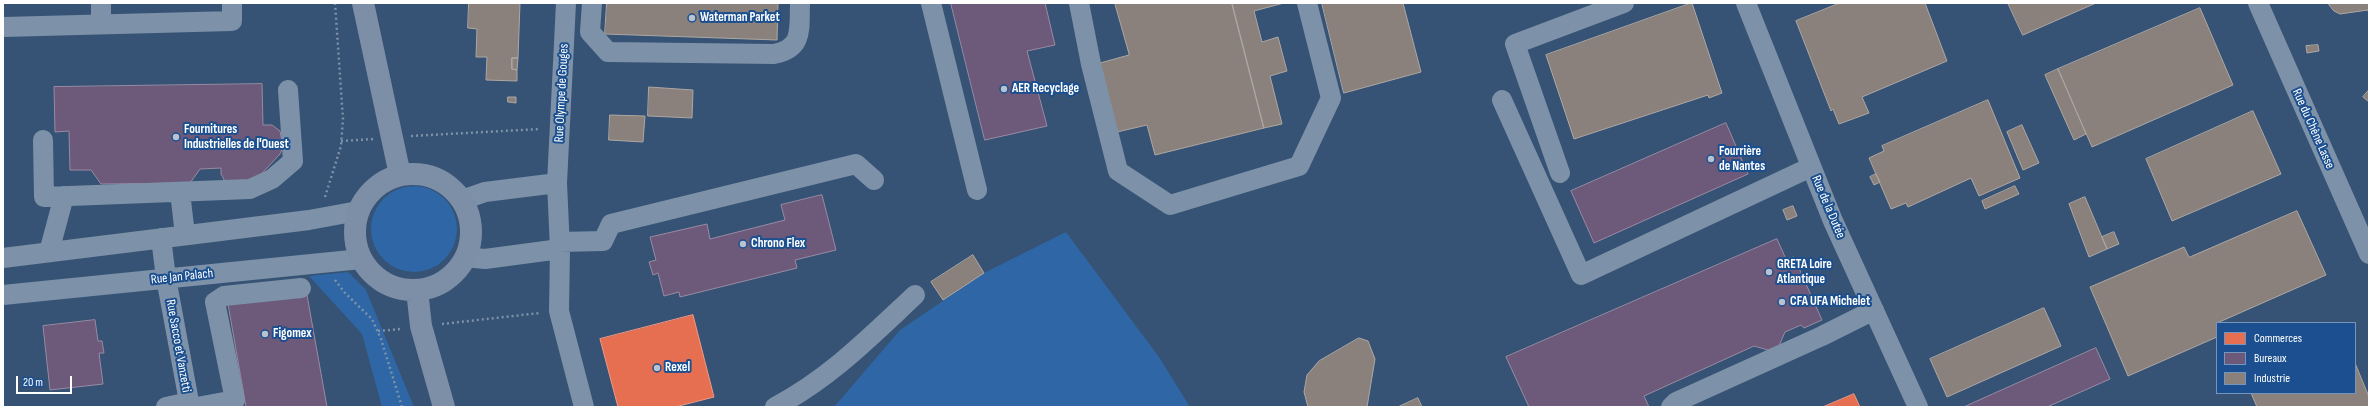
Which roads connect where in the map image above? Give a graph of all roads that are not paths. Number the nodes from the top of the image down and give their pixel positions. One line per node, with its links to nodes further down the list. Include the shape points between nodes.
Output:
1 (101, 3): 13 (street)
2 (232, 3): 13 (street, via 232,21)
3 (363, 3): 20 (main road)
4 (566, 3): 22 (street, Rue Olympe de Gouges)
5 (592, 3): 6 (street, via 590,32 608,52 774,54 788,51 798,40)
6 (800, 3)
7 (931, 3): 23 (street)
8 (1079, 3): 9 (street, via 1091,64 1118,170 1170,205 1299,166 1331,98)
9 (1306, 3)
10 (1624, 3): 19 (street, via 1515,44)
11 (1746, 3): 18 (street, Rue de la Dutée)
12 (2258, 3): 32 (street, Rue du Chêne Lasse)
13 (101, 24): 14 (street)
14 (3, 27)
15 (288, 90): 24 (street, via 293,161 272,179 250,189)
16 (1502, 100): 18 (street, via 1581,275)
17 (44, 140): 25 (street, via 44,197)
18 (1811, 167): 41 (street, Rue de la Dutée)
19 (1560, 173)
20 (400, 175): 26 (main road, via 424,174 435,177 446,183); 27 (main road, via 389,178 370,192)
21 (874, 180): 30 (street, via 856,164 611,224 603,241)
22 (557, 183): 26 (street, via 485,192); 30 (street, Rue Olympe de Gouges)
23 (977, 190)
24 (180, 192): 25 (street); 28 (street)
25 (64, 196): 31 (street)
26 (462, 200): 33 (main road, via 469,214 471,228 470,243)
27 (358, 211): 28 (street); 35 (main road, via 355,235)
28 (185, 235): 29 (street)
29 (161, 238): 31 (street); 36 (street, Rue Sacco et Vanzetti)
30 (560, 246): 33 (street, via 486,259); 45 (street, Rue Olympe de Gouges, via 559,311)
31 (49, 252): 34 (street)
32 (2369, 254)
33 (465, 257): 38 (main road, via 457,270 445,280)
34 (3, 258)
35 (362, 259): 36 (street, Rue Jan Palach); 38 (main road, via 373,274 384,282 398,288)
36 (166, 278): 39 (street, Rue Jan Palach); 42 (street, Rue Sacco et Vanzetti)
37 (301, 288): 42 (street, via 224,296 215,302 235,400)
38 (417, 290): 44 (main road, via 421,326)
39 (3, 295)
40 (915, 295): 46 (street, via 839,366 806,391)
41 (1874, 310): 47 (street, via 1676,402); 48 (street, Rue de la Dutée)
42 (192, 405): 43 (street)
43 (166, 407)
44 (444, 407)
45 (584, 407)
46 (775, 407)
47 (1671, 407)
48 (1918, 407)

